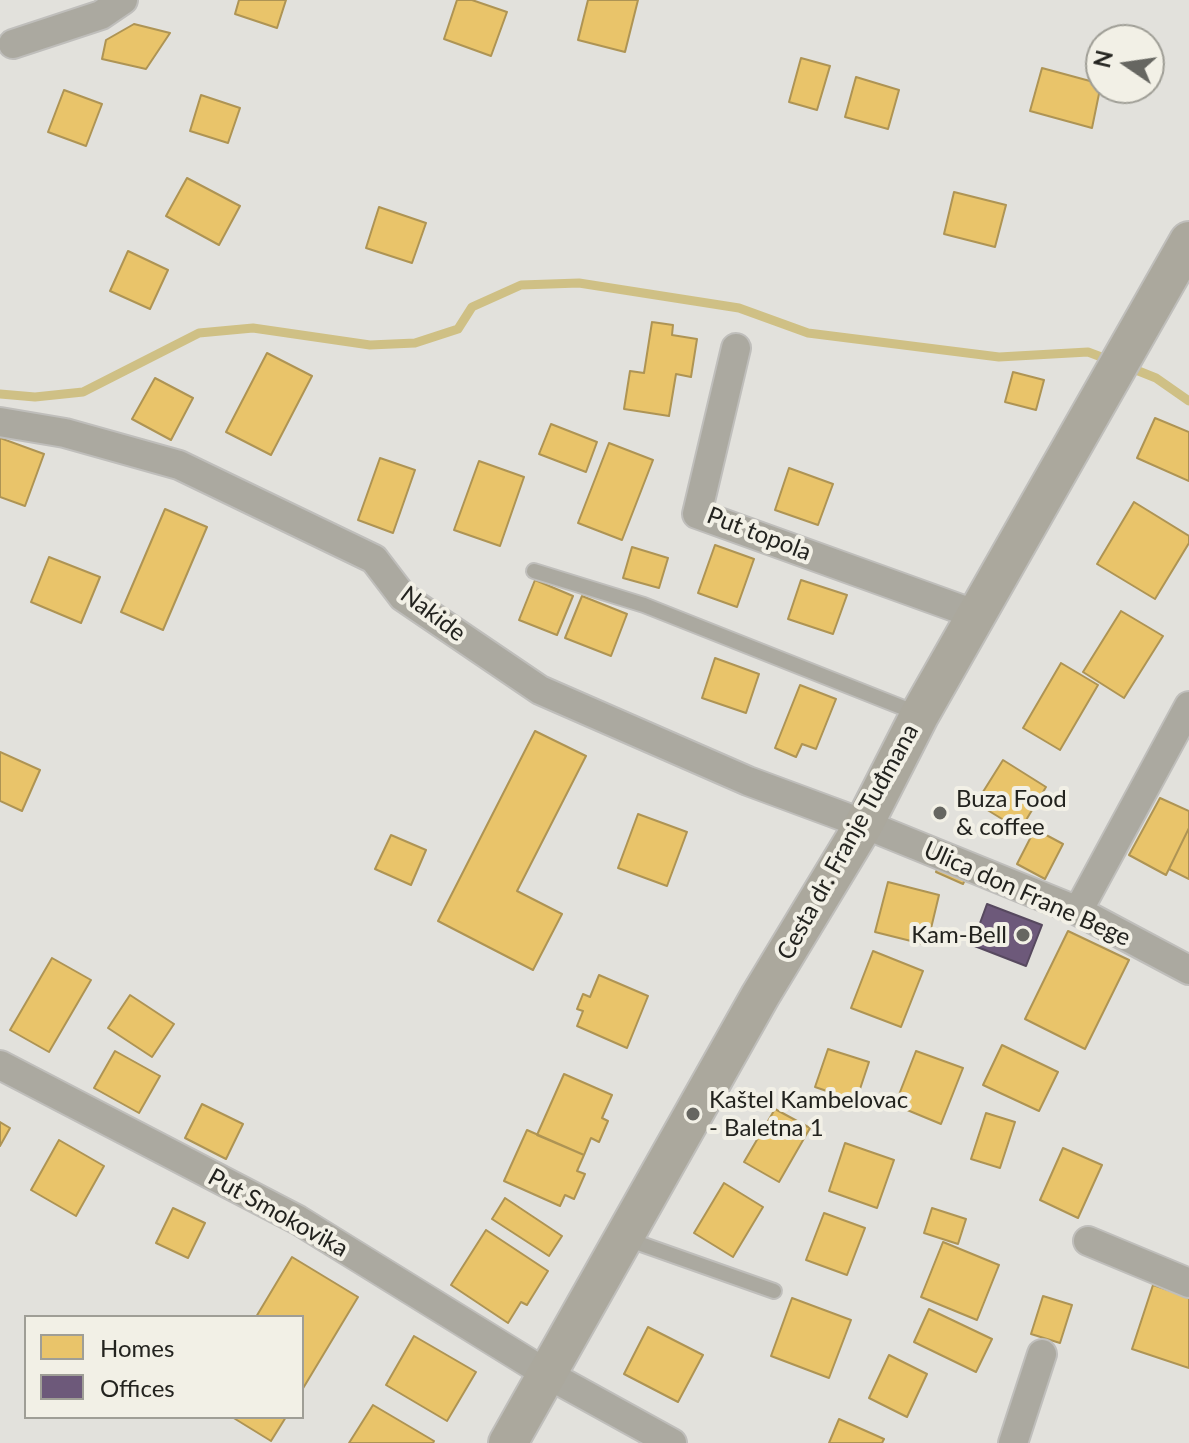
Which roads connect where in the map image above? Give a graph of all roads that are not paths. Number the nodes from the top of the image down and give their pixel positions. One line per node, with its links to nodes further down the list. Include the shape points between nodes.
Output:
1 (123, 0): 2 (street, via 101,15)
2 (13, 44)
3 (1189, 241): 7 (main road, Cesta dr. Franje Tuđmana)
4 (736, 348): 7 (street, Put topola, via 697,514)
5 (0, 422): 10 (street, Nakide, via 65,433 179,465 374,559 403,597 540,690 748,781)
6 (534, 571): 9 (lane, via 644,605)
7 (977, 615): 9 (main road, Cesta dr. Franje Tuđmana)
8 (1189, 706): 11 (street)
9 (920, 714): 10 (main road, Cesta dr. Franje Tuđmana)
10 (864, 824): 11 (street, Ulica don Frane Bege); 14 (main road, Cesta dr. Franje Tuđmana)
11 (1078, 911): 12 (street, Ulica don Frane Bege)
12 (1189, 970)
13 (0, 1065): 19 (street, Put Smokovika, via 298,1220)
14 (624, 1238): 17 (lane); 19 (main road, Cesta dr. Franje Tuđmana)
15 (1088, 1241): 16 (street)
16 (1189, 1283)
17 (774, 1291)
18 (1042, 1354): 22 (street)
19 (547, 1374): 20 (main road, Cesta dr. Franje Tuđmana); 21 (street, Put Smokovika)
20 (508, 1443)
21 (672, 1443)
22 (1013, 1443)

